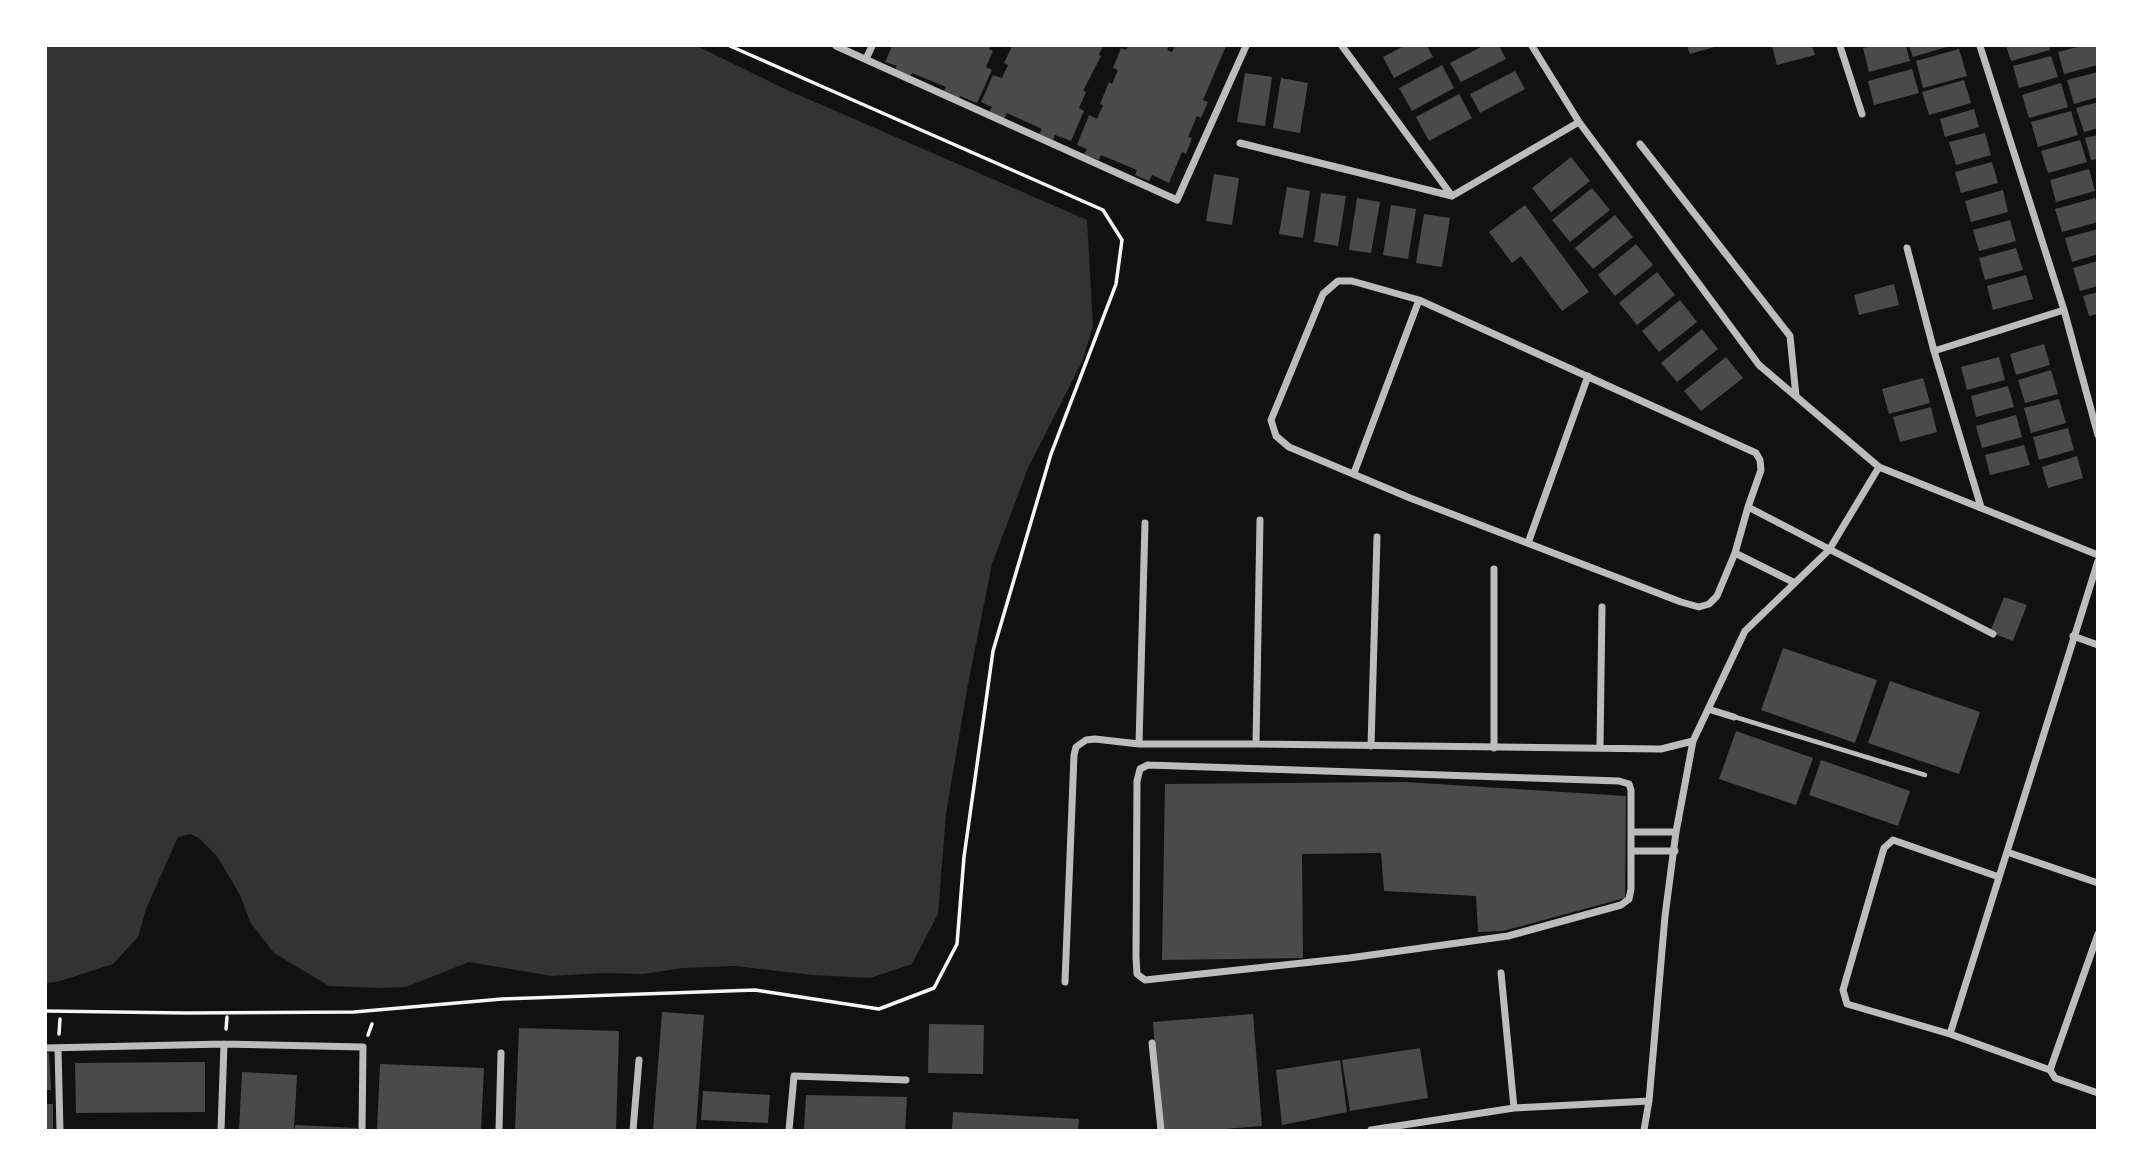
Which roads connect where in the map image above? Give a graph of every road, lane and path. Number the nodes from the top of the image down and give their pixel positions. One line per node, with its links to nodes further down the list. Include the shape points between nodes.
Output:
1 (730, 46): 58 (path, via 1103,209 1122,240 1116,284 1051,454 993,651 964,857 957,944 934,988 879,1009 755,990 502,999 354,1012)
2 (836, 46): 9 (street)
3 (872, 46): 9 (street)
4 (1246, 46): 9 (street, via 1177,200)
5 (1342, 46): 14 (street)
6 (1532, 46): 11 (street)
7 (1840, 46): 10 (street)
8 (1980, 46): 17 (street)
9 (866, 59)
10 (1862, 114)
11 (1579, 122): 14 (street); 20 (street, via 1759,365)
12 (1240, 144): 14 (street)
13 (1640, 145): 20 (street, via 1790,337)
14 (1452, 196)
15 (1907, 248): 18 (street)
16 (1419, 300): 19 (street); 23 (street); 23 (street, via 1352,281 1338,281 1329,287 1271,420 1276,436 1289,447)
17 (2064, 310): 18 (street); 21 (street)
18 (1934, 351): 25 (street)
19 (1588, 376): 24 (street, via 1756,453 1761,470); 29 (street)
20 (1796, 396): 22 (street)
21 (2098, 435)
22 (1879, 467): 25 (street); 30 (street)
23 (1354, 473): 29 (street)
24 (1748, 507): 30 (street); 31 (street)
25 (1981, 507): 32 (street)
26 (1259, 520): 43 (street)
27 (1145, 523): 42 (street)
28 (1377, 537): 44 (street)
29 (1528, 543): 31 (street, via 1699,607 1717,596)
30 (1829, 550): 34 (street); 36 (street)
31 (1735, 553): 34 (street)
32 (2098, 558): 37 (street)
33 (1494, 569): 46 (street)
34 (1795, 583): 39 (street, via 1745,631)
35 (1602, 607): 45 (street)
36 (1993, 634)
37 (2073, 636): 38 (street); 52 (street)
38 (2098, 645)
39 (1708, 709): 40 (street); 41 (street)
40 (1734, 717): 47 (lane)
41 (1693, 741): 45 (street, via 1661,749); 49 (street)
42 (1139, 744): 43 (street); 57 (street, via 1095,739 1076,747)
43 (1256, 744): 44 (street)
44 (1371, 746): 46 (street)
45 (1600, 747): 46 (street)
46 (1494, 748)
47 (1925, 775)
48 (1631, 832): 49 (street); 50 (street); 50 (street, via 1631,790 1629,784 1619,781 1148,765 1140,769 1138,781 1137,974 1145,980 1508,936 1621,905 1629,899 1631,889)
49 (1676, 832): 51 (street)
50 (1631, 851): 51 (street)
51 (1675, 851): 69 (street)
52 (2007, 852): 53 (street); 54 (street)
53 (1999, 877): 59 (street); 59 (street, via 1893,840 1884,848 1843,990 1847,1004)
54 (2098, 883)
55 (2098, 934): 66 (street)
56 (1501, 973): 70 (street)
57 (1065, 982)
58 (46, 1011)
59 (1951, 1034): 66 (street)
60 (1152, 1043): 77 (street)
61 (224, 1044): 63 (street); 72 (street); 73 (street, via 363,1047)
62 (46, 1048): 63 (street)
63 (58, 1048): 71 (street)
64 (501, 1053): 74 (street)
65 (639, 1060): 75 (street)
66 (2050, 1070): 68 (street, via 2054,1078)
67 (906, 1080): 76 (street, via 793,1076)
68 (2098, 1093)
69 (1649, 1101): 70 (street); 79 (street)
70 (1514, 1108): 78 (street)
71 (60, 1130)
72 (221, 1130)
73 (362, 1130)
74 (499, 1130)
75 (633, 1130)
76 (789, 1130)
77 (1161, 1130)
78 (1371, 1130)
79 (1644, 1130)

